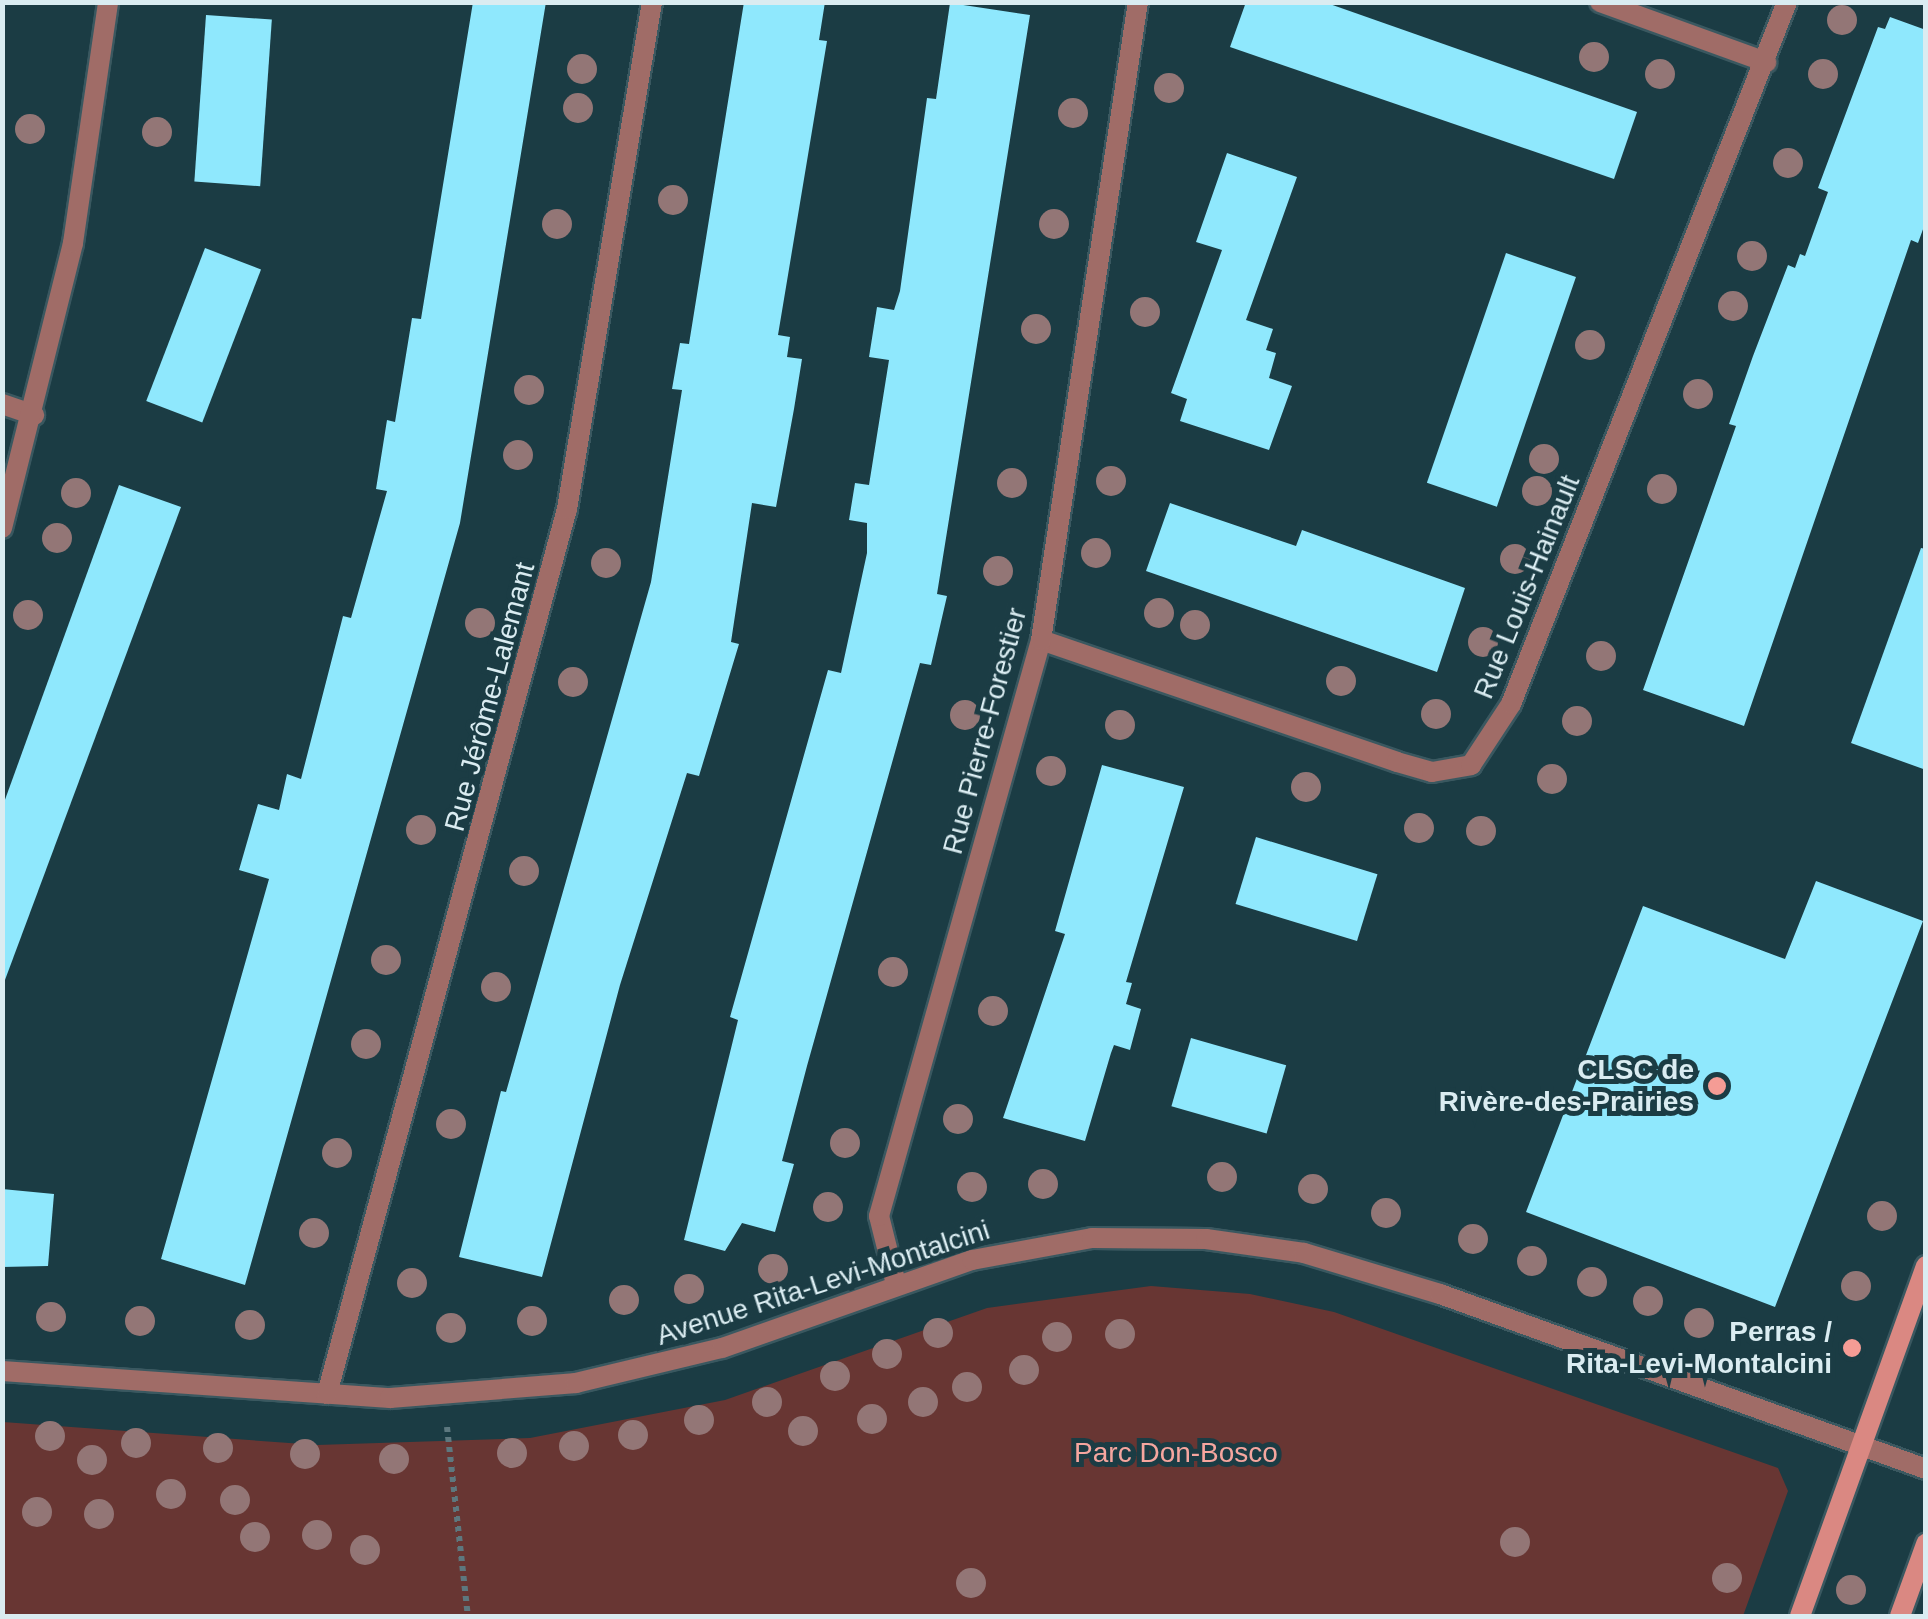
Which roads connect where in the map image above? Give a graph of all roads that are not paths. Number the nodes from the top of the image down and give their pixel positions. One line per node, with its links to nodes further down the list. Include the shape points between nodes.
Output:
1 (108, 2): 8 (street, via 88,157)
2 (652, 2): 14 (street, Rue Jérôme-Lalemant, via 567,509)
3 (1138, 2): 10 (street, Rue Pierre-Forestier)
4 (1600, 2): 6 (street)
5 (1788, 2): 6 (street, Rue Louis-Hainault)
6 (1766, 62): 10 (street, Rue Louis-Hainault, via 1511,704 1471,765 1432,772 1397,762)
7 (2, 404): 8 (street)
8 (34, 416): 9 (street)
9 (2, 528)
10 (1041, 640): 12 (street, Rue Pierre-Forestier, via 879,1216)
11 (1926, 1266): 15 (main road)
12 (896, 1284): 14 (street, Avenue Rita-Levi-Montalcini, via 678,1361 576,1383 443,1396); 15 (street, Avenue Rita-Levi-Montalcini, via 972,1260 1092,1238 1255,1244 1440,1294)
13 (2, 1371): 14 (street, Avenue Rita-Levi-Montalcini)
14 (327, 1394)
15 (1862, 1448): 16 (street, Avenue Rita-Levi-Montalcini); 18 (main road)
16 (1926, 1469)
17 (1926, 1544): 19 (main road)
18 (1800, 1616)
19 (1900, 1616)

